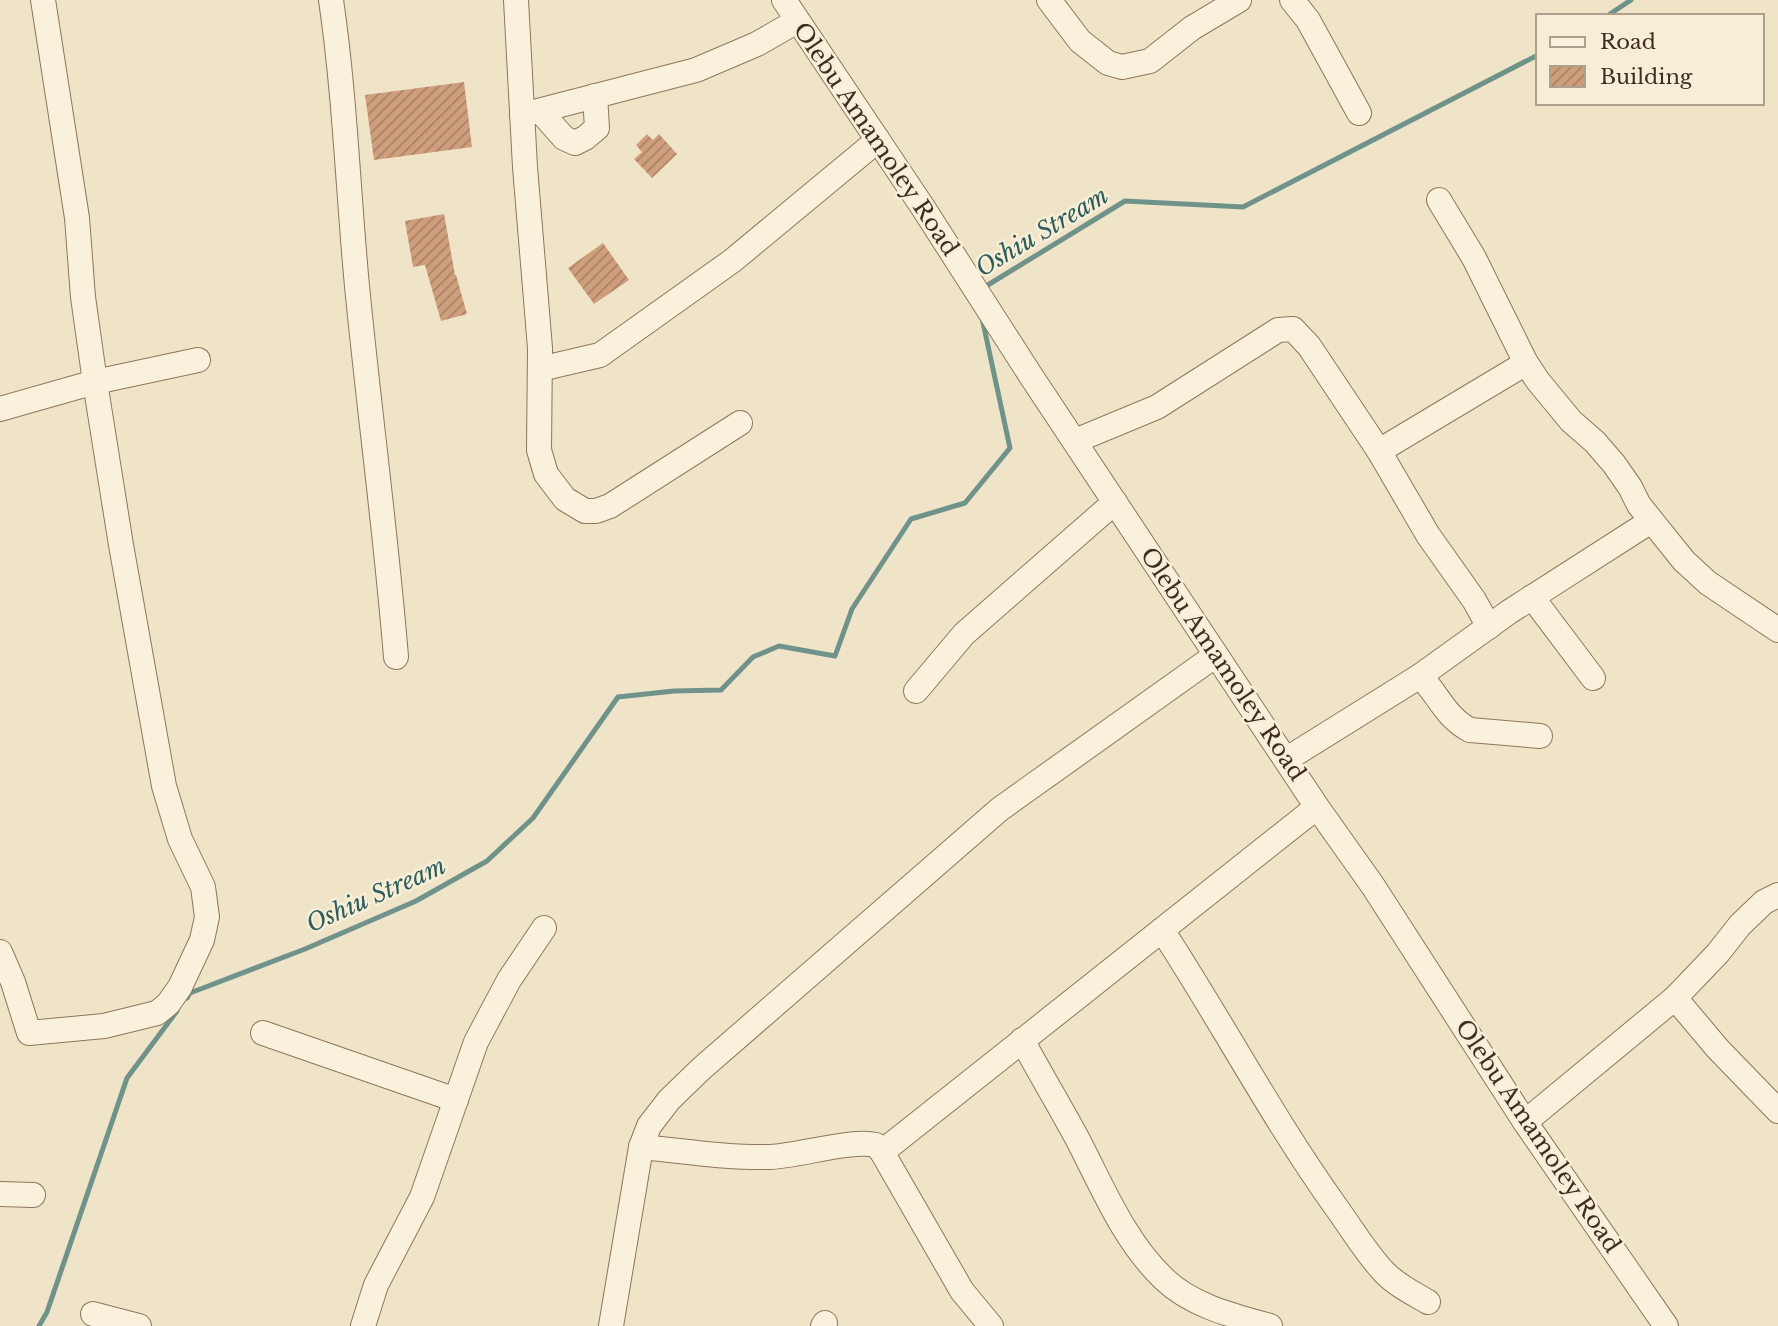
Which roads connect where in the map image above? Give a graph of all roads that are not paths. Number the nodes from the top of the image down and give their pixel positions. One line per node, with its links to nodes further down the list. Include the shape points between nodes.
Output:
1 (43, 0): 16 (street, via 77,218)
2 (331, 0): 27 (street)
3 (516, 0): 9 (street)
4 (1049, 0): 5 (street, via 1080,41 1108,63 1122,67 1150,61)
5 (1239, 0)
6 (1292, 0): 10 (street, via 1308,20)
7 (790, 10): 8 (street, via 757,44 696,70); 11 (street, Olebu Amamoley Road)
8 (595, 96): 9 (street); 9 (street, via 597,128 575,143)
9 (531, 113): 15 (street)
10 (1359, 113)
11 (878, 140): 15 (street, via 732,261 600,355); 19 (street, Olebu Amamoley Road)
12 (1439, 200): 14 (street, via 1475,258)
13 (198, 360): 16 (street)
14 (1526, 363): 20 (street); 22 (street, via 1571,421 1614,464)
15 (540, 369): 18 (street, via 539,450 546,474 565,499 586,511 610,506)
16 (95, 382): 17 (street); 37 (street, via 164,786 180,839 203,887 207,917 202,940 168,1004 157,1013 104,1026 29,1033)
17 (0, 408)
18 (740, 423)
19 (1075, 441): 20 (street, via 1157,407 1278,330 1293,329); 21 (street, Olebu Amamoley Road)
20 (1379, 451): 24 (street)
21 (1115, 502): 26 (street, Olebu Amamoley Road); 30 (street, via 964,634)
22 (1651, 521): 23 (street); 25 (street, via 1708,583)
23 (1532, 597): 24 (street); 29 (street)
24 (1489, 627): 28 (street)
25 (1778, 631)
26 (1216, 655): 32 (street, Olebu Amamoley Road); 44 (street, via 1000,809 701,1069 669,1100 649,1126)
27 (397, 657)
28 (1420, 676): 31 (street, via 1447,713 1470,730); 32 (street)
29 (1593, 678)
30 (916, 691)
31 (1540, 736)
32 (1287, 759): 33 (street, Olebu Amamoley Road)
33 (1317, 807): 36 (street); 43 (street, Olebu Amamoley Road)
34 (1778, 895): 38 (street, via 1740,925)
35 (544, 928): 41 (street, via 500,997)
36 (1163, 930): 40 (street); 48 (street, via 1327,1195 1383,1271)
37 (0, 952)
38 (1675, 998): 42 (street); 43 (street)
39 (263, 1033): 41 (street)
40 (1022, 1040): 45 (street); 54 (street, via 1130,1237 1164,1279 1208,1306)
41 (456, 1100): 51 (street, via 422,1198 376,1286)
42 (1778, 1111)
43 (1525, 1122): 55 (street, Olebu Amamoley Road)
44 (641, 1147): 45 (street, via 772,1157 867,1144); 52 (street)
45 (882, 1152): 53 (street, via 962,1291)
46 (0, 1194): 47 (street)
47 (33, 1195)
48 (1428, 1302)
49 (93, 1314): 50 (street)
50 (139, 1326)
51 (363, 1326)
52 (611, 1326)
53 (991, 1326)
54 (1270, 1326)
55 (1666, 1326)

